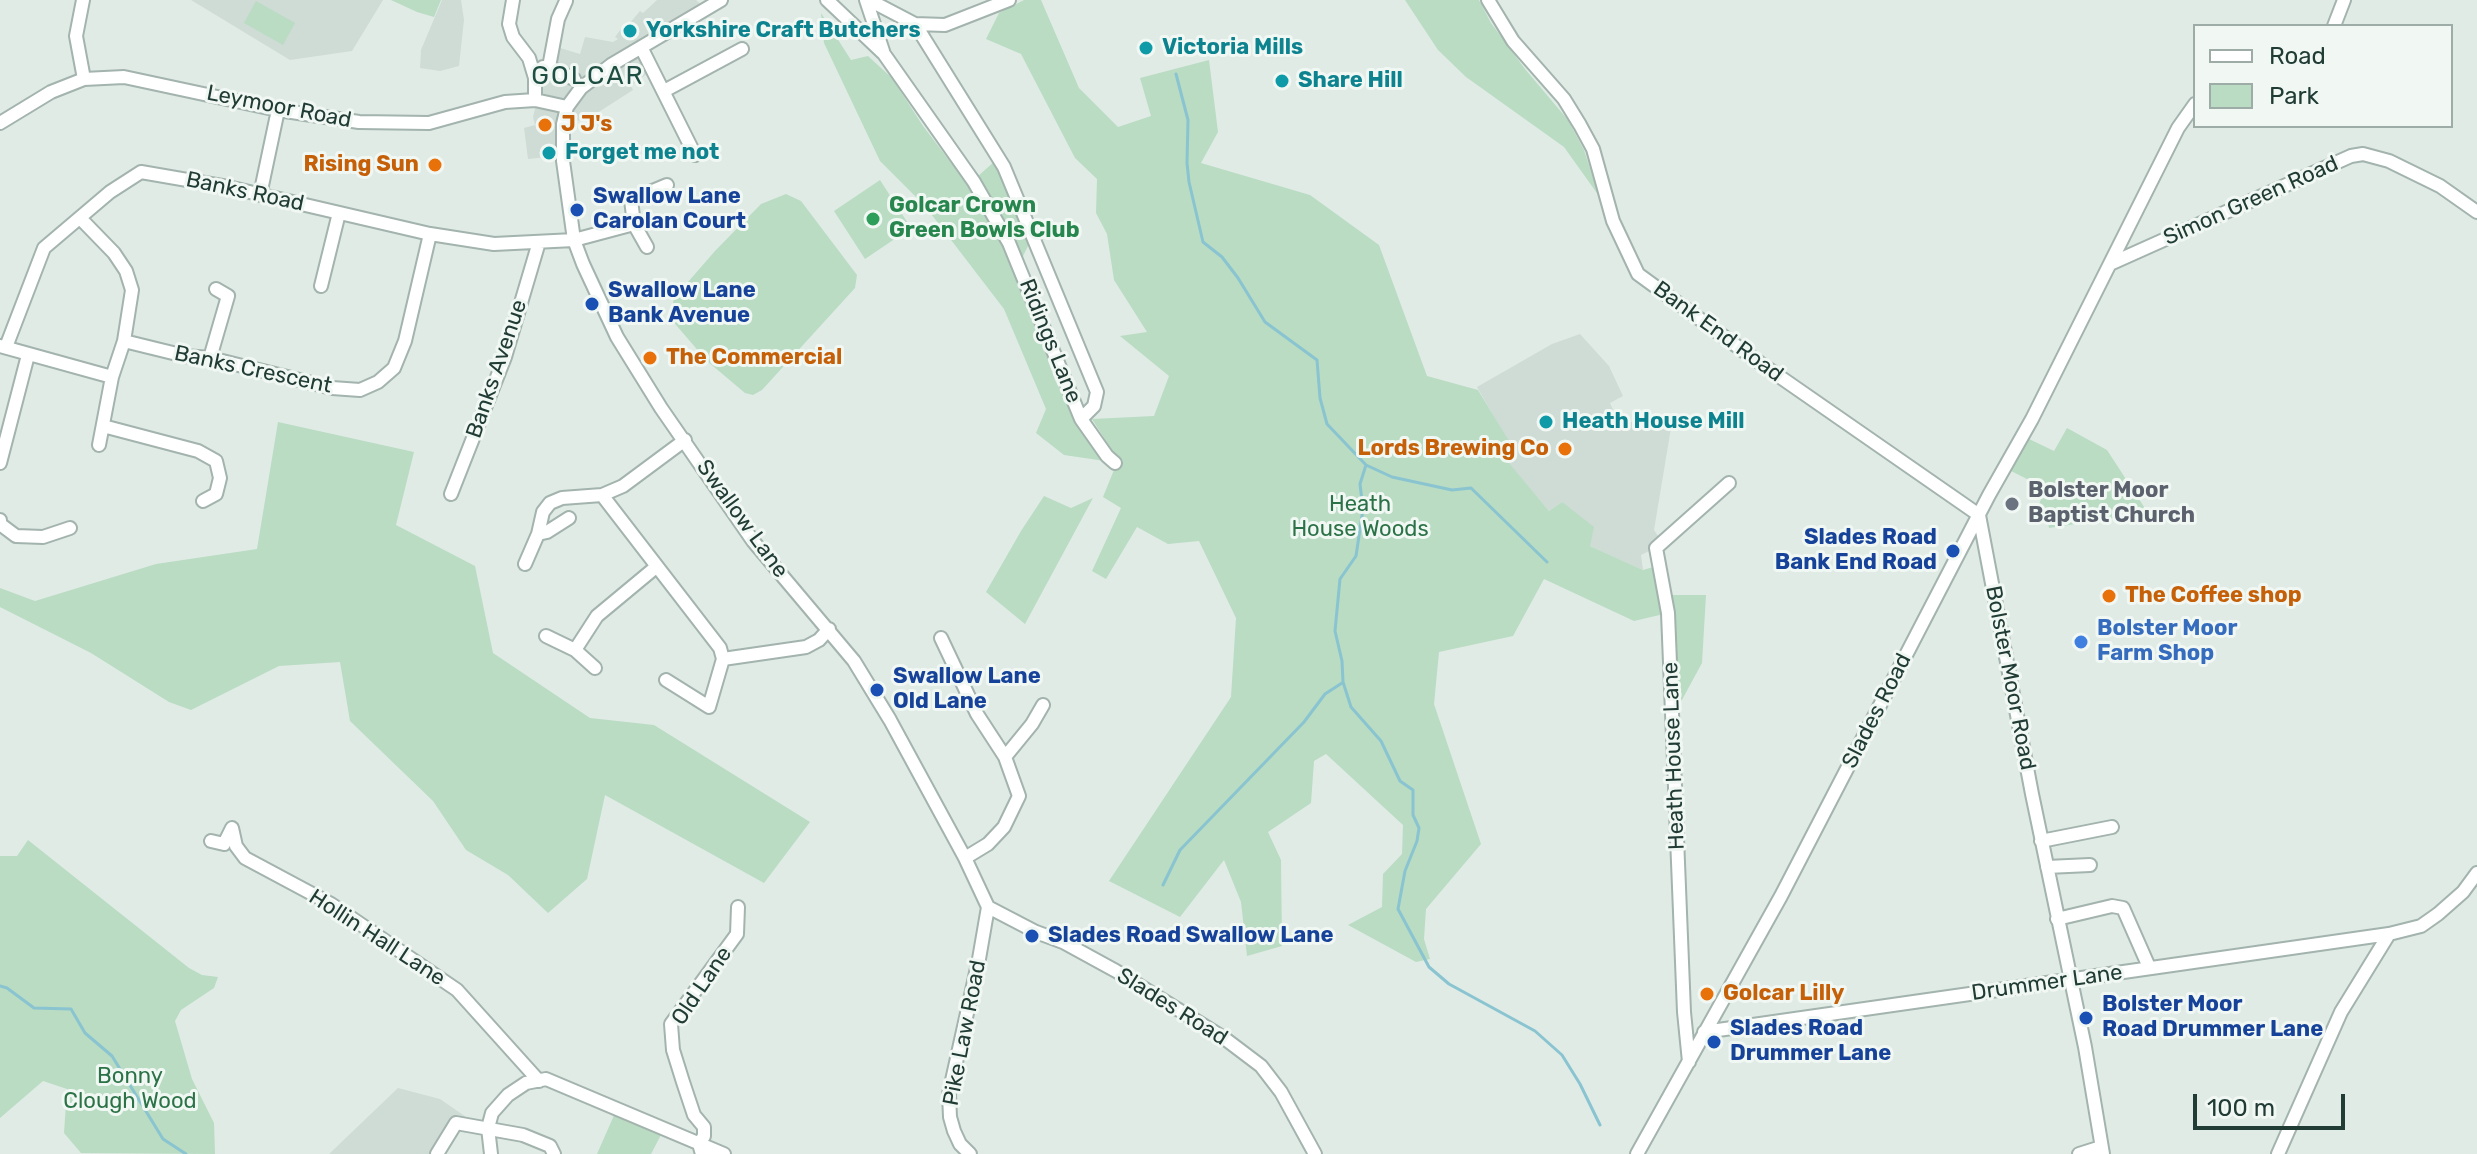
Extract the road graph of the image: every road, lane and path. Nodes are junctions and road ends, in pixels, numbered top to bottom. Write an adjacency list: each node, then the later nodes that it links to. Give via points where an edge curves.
1 (83, 0): 18 (street, via 76,36)
2 (513, 0): 16 (street, via 509,24)
3 (720, 0): 13 (street)
4 (827, 0): 15 (street)
5 (868, 0): 11 (street); 15 (street)
6 (1009, 0): 10 (street)
7 (1488, 0): 55 (street, Bank End Road, via 1513,41 1580,125 1593,149 1613,221 1638,274)
8 (2344, 0): 12 (street)
9 (566, 1): 17 (street)
10 (989, 4): 11 (street, via 945,25)
11 (915, 24): 45 (street, via 1004,167 1097,392 1094,406)
12 (2335, 24)
13 (641, 47): 20 (street); 22 (street, via 581,88)
14 (742, 49): 20 (street)
15 (884, 54): 45 (street, Ridings Lane, via 974,182 1009,243)
16 (532, 66): 17 (street); 21 (street)
17 (549, 67): 19 (street)
18 (84, 79): 24 (street, Leymoor Road, via 124,77); 25 (street, Leymoor Road)
19 (574, 79)
20 (664, 91): 26 (street)
21 (535, 100): 22 (street, Leymoor Road); 24 (street, Leymoor Road, via 505,102 429,123 359,122)
22 (567, 107): 34 (street, Swallow Lane, via 563,161)
23 (2193, 107): 37 (street, Slades Road)
24 (278, 110): 28 (street)
25 (0, 123)
26 (695, 155)
27 (667, 185): 32 (street, via 631,200)
28 (260, 195): 30 (street, Banks Road); 31 (street, Banks Road, via 141,172)
29 (2477, 212): 37 (street, Simon Green Road, via 2440,186 2363,154)
30 (339, 213): 33 (street, Banks Road); 38 (street)
31 (80, 218): 40 (street, Banks Road, via 44,248); 41 (street, via 126,271 132,290)
32 (634, 224): 34 (street, Banks Road); 36 (street)
33 (430, 234): 35 (street, Banks Road, via 494,244); 43 (street, Banks Crescent, via 405,341 394,368 378,382 360,390 332,388)
34 (574, 240): 35 (street, Banks Road); 47 (street, Swallow Lane, via 617,337)
35 (539, 242): 52 (street, Banks Avenue, via 505,357)
36 (647, 247)
37 (2110, 264): 55 (street, Slades Road)
38 (321, 286)
39 (227, 293): 43 (street)
40 (3, 346): 42 (street)
41 (122, 346): 43 (street, Banks Crescent); 44 (street)
42 (28, 355): 44 (street); 49 (street)
43 (210, 358)
44 (112, 377): 46 (street)
45 (1081, 419): 50 (street, Ridings Lane)
46 (103, 426): 48 (street); 54 (street, via 198,451 216,461 216,494)
47 (685, 440): 53 (street, via 623,486); 62 (street, Swallow Lane, via 753,541)
48 (99, 445)
49 (0, 463)
50 (1115, 463)
51 (1729, 483): 85 (street, Heath House Lane, via 1656,548 1668,613)
52 (451, 494)
53 (602, 495): 59 (street, via 550,503); 61 (street)
54 (203, 501)
55 (1979, 515): 73 (street, Bolster Moor Road); 84 (street, Slades Road, via 1781,896)
56 (569, 518): 59 (street)
57 (0, 520): 58 (street, via 16,536 43,537)
58 (70, 528)
59 (538, 534): 60 (street)
60 (525, 564)
61 (656, 567): 65 (street, via 597,616); 66 (street, via 720,648)
62 (829, 629): 66 (street, via 806,647); 74 (street, Swallow Lane, via 890,720)
63 (546, 636): 65 (street)
64 (941, 638): 70 (street, via 977,714)
65 (575, 650): 67 (street)
66 (723, 659): 68 (street, via 709,707)
67 (595, 668)
68 (666, 680)
69 (1043, 705): 70 (street)
70 (1005, 757): 74 (street, via 1019,796 1004,827)
71 (2112, 827): 73 (street)
72 (211, 841): 86 (street, Hollin Hall Lane, via 224,844 232,828 245,858 331,904 457,990)
73 (2041, 841): 76 (street, Bolster Moor Road)
74 (965, 858): 79 (street, Swallow Lane)
75 (2090, 865): 76 (street)
76 (2047, 867): 80 (street, Bolster Moor Road)
77 (2477, 873): 81 (street, Drummer Lane, via 2463,892 2421,926)
78 (738, 907): 88 (street, Old Lane, via 737,934 671,1024 683,1082 704,1127)
79 (988, 907): 94 (street, Pike Law Road, via 949,1094 954,1131); 95 (street, Slades Road, via 1116,971 1224,1038 1261,1066)
80 (2057, 919): 82 (street, via 2123,908); 83 (street, Bolster Moor Road)
81 (2389, 934): 82 (street, Drummer Lane); 98 (street, via 2341,1012)
82 (2149, 967): 83 (street, Drummer Lane)
83 (2071, 979): 84 (street, Drummer Lane); 89 (street, Bolster Moor Road)
84 (1704, 1032): 85 (street, Slades Road)
85 (1689, 1062): 96 (street, Slades Road)
86 (539, 1081): 87 (street, via 508,1095 492,1113); 88 (street, via 546,1079)
87 (488, 1128): 90 (street, via 456,1123); 91 (street); 92 (street, via 523,1135 550,1146)
88 (700, 1149): 93 (street)
89 (2102, 1150): 97 (street, Bolster Moor Road)
90 (437, 1154)
91 (491, 1154)
92 (554, 1154)
93 (724, 1154)
94 (970, 1154)
95 (1315, 1154)
96 (1637, 1154)
97 (2079, 1154)
98 (2278, 1154)

